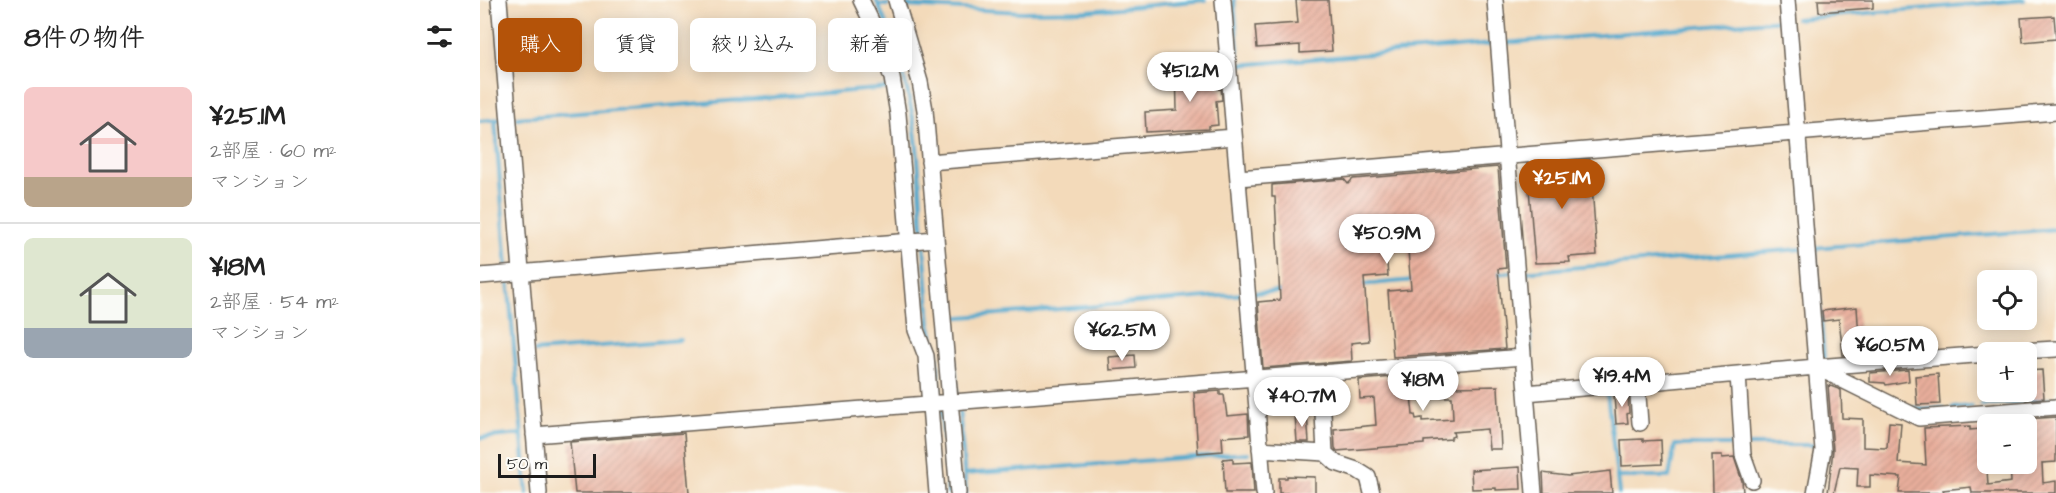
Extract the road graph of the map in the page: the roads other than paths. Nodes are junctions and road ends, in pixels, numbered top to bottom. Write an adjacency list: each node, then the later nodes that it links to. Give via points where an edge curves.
1 (500, 0): 15 (street)
2 (861, 0): 14 (street, via 892,78)
3 (896, 0): 11 (street, via 920,82)
4 (1223, 0): 9 (street)
5 (1495, 0): 10 (street)
6 (1786, 0): 8 (street)
7 (2056, 112): 8 (street)
8 (1797, 133): 10 (street); 21 (street)
9 (1234, 137): 11 (street); 12 (street)
10 (1508, 156): 12 (street); 20 (street)
11 (929, 162): 13 (street)
12 (1238, 178): 24 (street)
13 (933, 239): 14 (street); 27 (street)
14 (911, 241): 15 (street); 27 (street, via 916,330)
15 (521, 273): 16 (street); 30 (street)
16 (480, 276)
17 (2056, 349): 18 (street)
18 (2037, 350)
19 (1977, 355): 21 (street)
20 (1523, 357): 22 (street); 26 (street)
21 (1816, 367): 23 (street); 28 (street, via 1919,417); 40 (street, via 1823,450)
22 (1321, 373): 24 (street); 32 (street)
23 (1738, 374): 25 (street); 33 (street, via 1743,455)
24 (1255, 378): 27 (street); 31 (street)
25 (1637, 383): 26 (street); 29 (street)
26 (1526, 393): 39 (street)
27 (940, 403): 30 (street); 35 (street); 36 (street)
28 (2056, 407)
29 (1640, 423)
30 (534, 435): 34 (street)
31 (1260, 449): 32 (street); 37 (street)
32 (1325, 453): 38 (street, via 1336,463 1368,477)
33 (1752, 480)
34 (539, 493)
35 (937, 493)
36 (958, 493)
37 (1264, 493)
38 (1372, 493)
39 (1534, 493)
40 (1815, 493)

